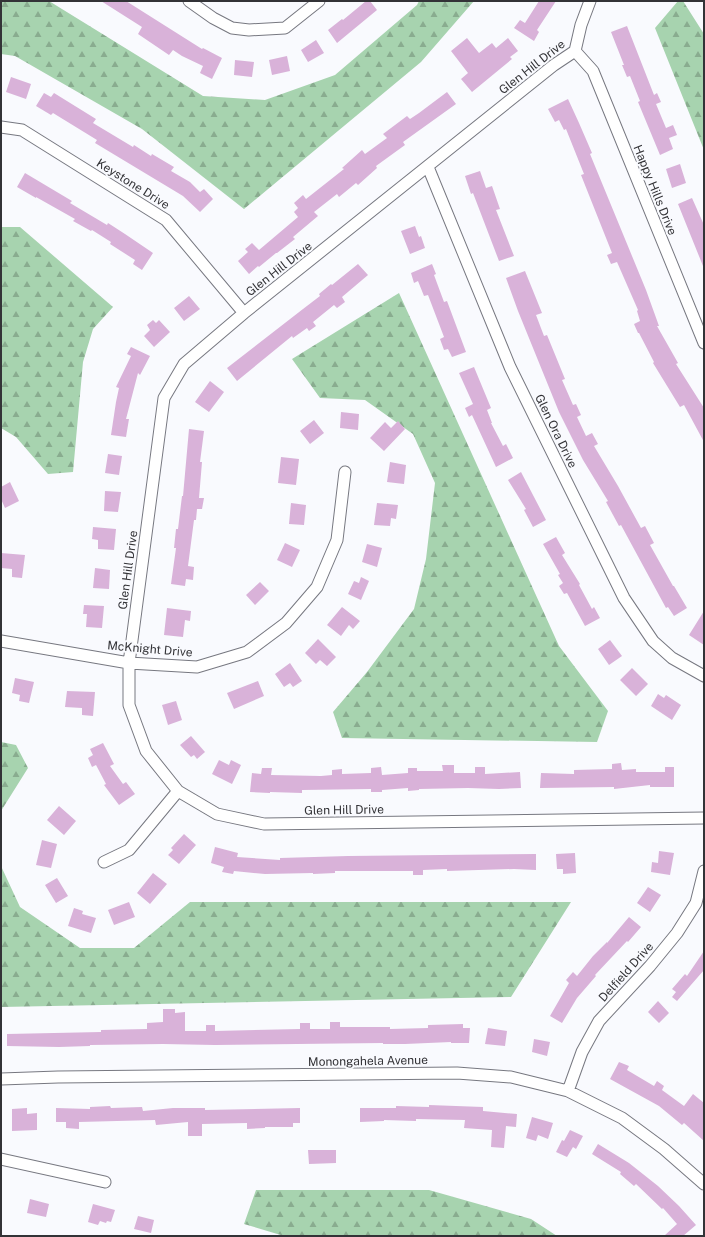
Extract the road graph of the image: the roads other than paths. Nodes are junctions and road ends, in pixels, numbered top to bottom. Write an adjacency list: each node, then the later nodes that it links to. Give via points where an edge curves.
1 (189, 1): 2 (street, via 232,28 249,30 285,28)
2 (319, 1)
3 (590, 1): 4 (street, Glen Hill Drive)
4 (575, 51): 6 (street, Glen Hill Drive); 8 (street, Happy Hills Drive, via 593,71)
5 (1, 127): 7 (street, Keystone Drive, via 22,130 166,220)
6 (428, 167): 7 (street, Glen Hill Drive); 12 (street, Glen Ora Drive, via 510,367 624,598 653,641 672,658)
7 (244, 313): 11 (street, Glen Hill Drive, via 184,364 164,398)
8 (704, 343)
9 (345, 472): 11 (street, McKnight Drive, via 337,540 317,587 286,623 247,652 197,667)
10 (1, 640): 11 (street, McKnight Drive)
11 (129, 663): 13 (street, Glen Hill Drive, via 129,705 146,751)
12 (704, 676)
13 (178, 791): 14 (street, Glen Hill Drive, via 217,814 264,824); 15 (street, via 129,850)
14 (704, 818)
15 (104, 862)
16 (704, 871): 18 (street, Delfield Drive, via 696,903 672,939 599,1021 582,1052)
17 (1, 1079): 18 (street, Monongahela Avenue, via 457,1073 511,1077)
18 (568, 1091): 21 (street, Monongahela Avenue, via 622,1118 664,1149)
19 (1, 1159): 20 (street)
20 (105, 1182)
21 (704, 1184)

